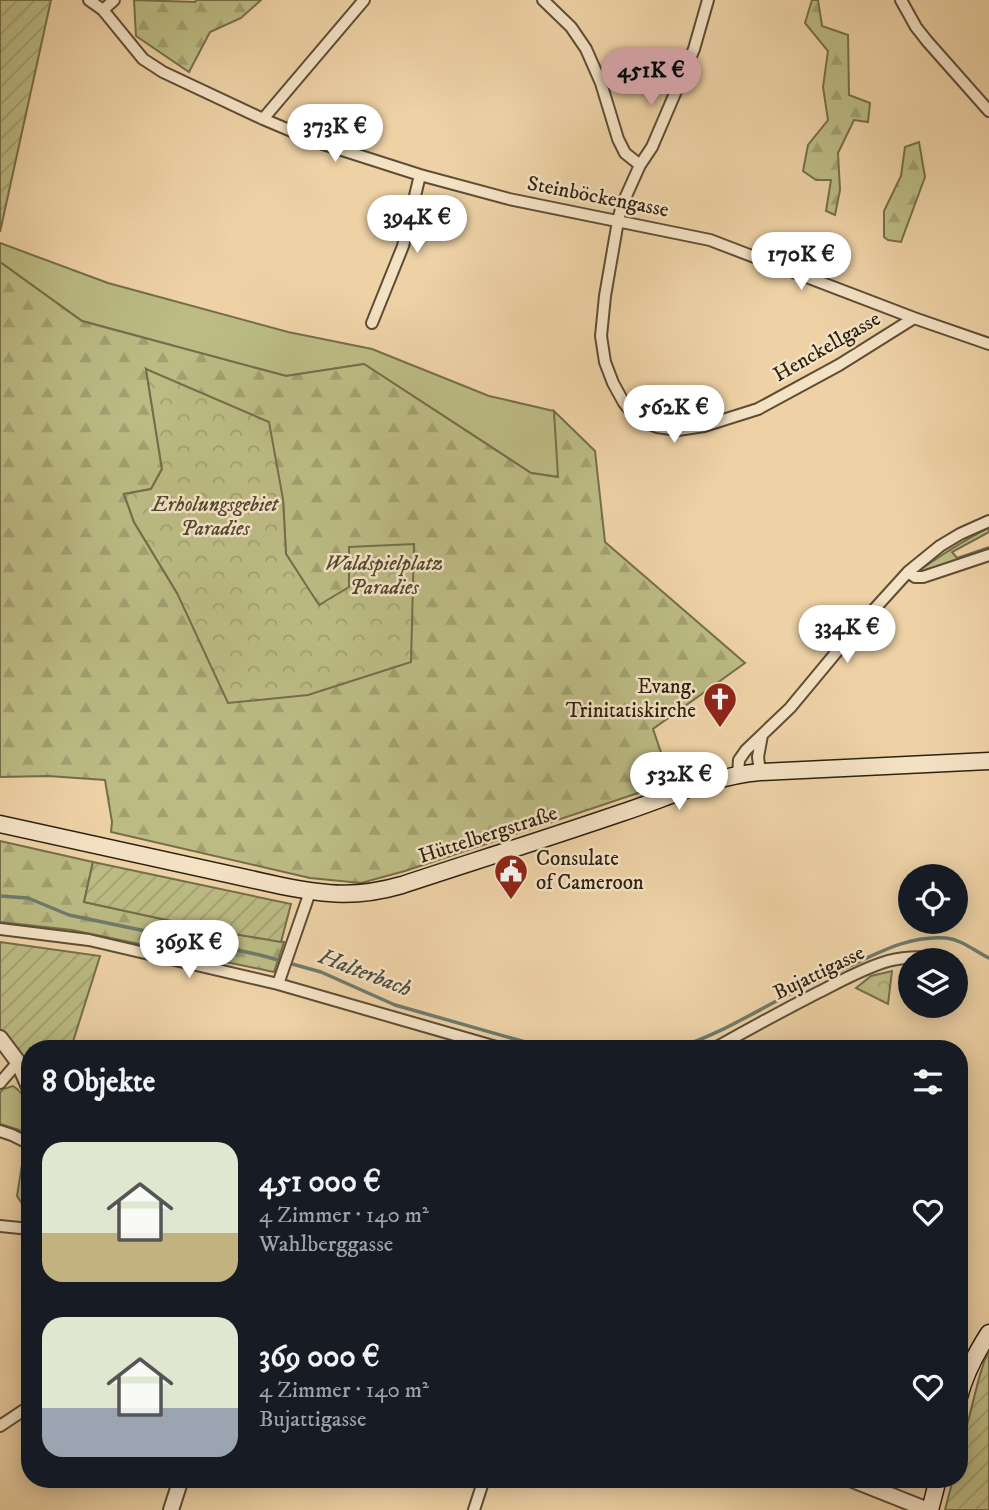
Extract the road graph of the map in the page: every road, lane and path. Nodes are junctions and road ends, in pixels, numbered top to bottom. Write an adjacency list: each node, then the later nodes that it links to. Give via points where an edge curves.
1 (89, 0): 7 (street, Steinböckengasse)
2 (114, 0): 7 (street)
3 (364, 0): 9 (street)
4 (543, 0): 10 (street, via 586,49 618,139 625,153)
5 (708, 0): 10 (street, Henckellgasse, via 694,49)
6 (901, 0): 8 (street, via 926,41)
7 (103, 10): 9 (street, Steinböckengasse, via 143,58 163,72)
8 (989, 111)
9 (264, 119): 11 (street, Steinböckengasse, via 320,143)
10 (640, 165): 12 (street, Henckellgasse)
11 (420, 175): 12 (street, Steinböckengasse); 14 (street, via 403,246)
12 (618, 220): 13 (street, Steinböckengasse, via 710,240); 13 (street, Henckellgasse, via 601,336 605,362 624,403 636,418 657,427 704,426 758,409)
13 (914, 318): 15 (street, Steinböckengasse)
14 (372, 323)
15 (989, 344)
16 (989, 520): 18 (street, via 940,546)
17 (989, 555): 18 (street, via 923,577)
18 (908, 572): 19 (street)
19 (762, 735): 21 (street); 22 (street, via 741,755)
20 (989, 761): 21 (main road, Hüttelbergstraße)
21 (760, 772): 22 (main road, Hüttelbergstraße)
22 (738, 775): 24 (main road, Hüttelbergstraße, via 402,885 350,895)
23 (0, 824): 24 (main road, Hüttelbergstraße)
24 (310, 892): 27 (street)
25 (0, 929): 27 (street, via 89,940)
26 (898, 959): 30 (street, Bujattigasse, via 854,975)
27 (278, 984): 29 (street)
28 (0, 1038): 31 (street)
29 (471, 1040)
30 (729, 1040)
31 (18, 1062): 32 (street); 33 (street)
32 (21, 1069)
33 (0, 1083)
34 (0, 1131): 35 (street)
35 (21, 1140)
36 (989, 1333): 37 (main road)
37 (968, 1371)
38 (21, 1412): 39 (street)
39 (0, 1426)
40 (178, 1488): 44 (street)
41 (481, 1488): 45 (street)
42 (873, 1488): 46 (street)
43 (935, 1488): 46 (main road)
44 (172, 1510)
45 (474, 1510)
46 (929, 1510)

